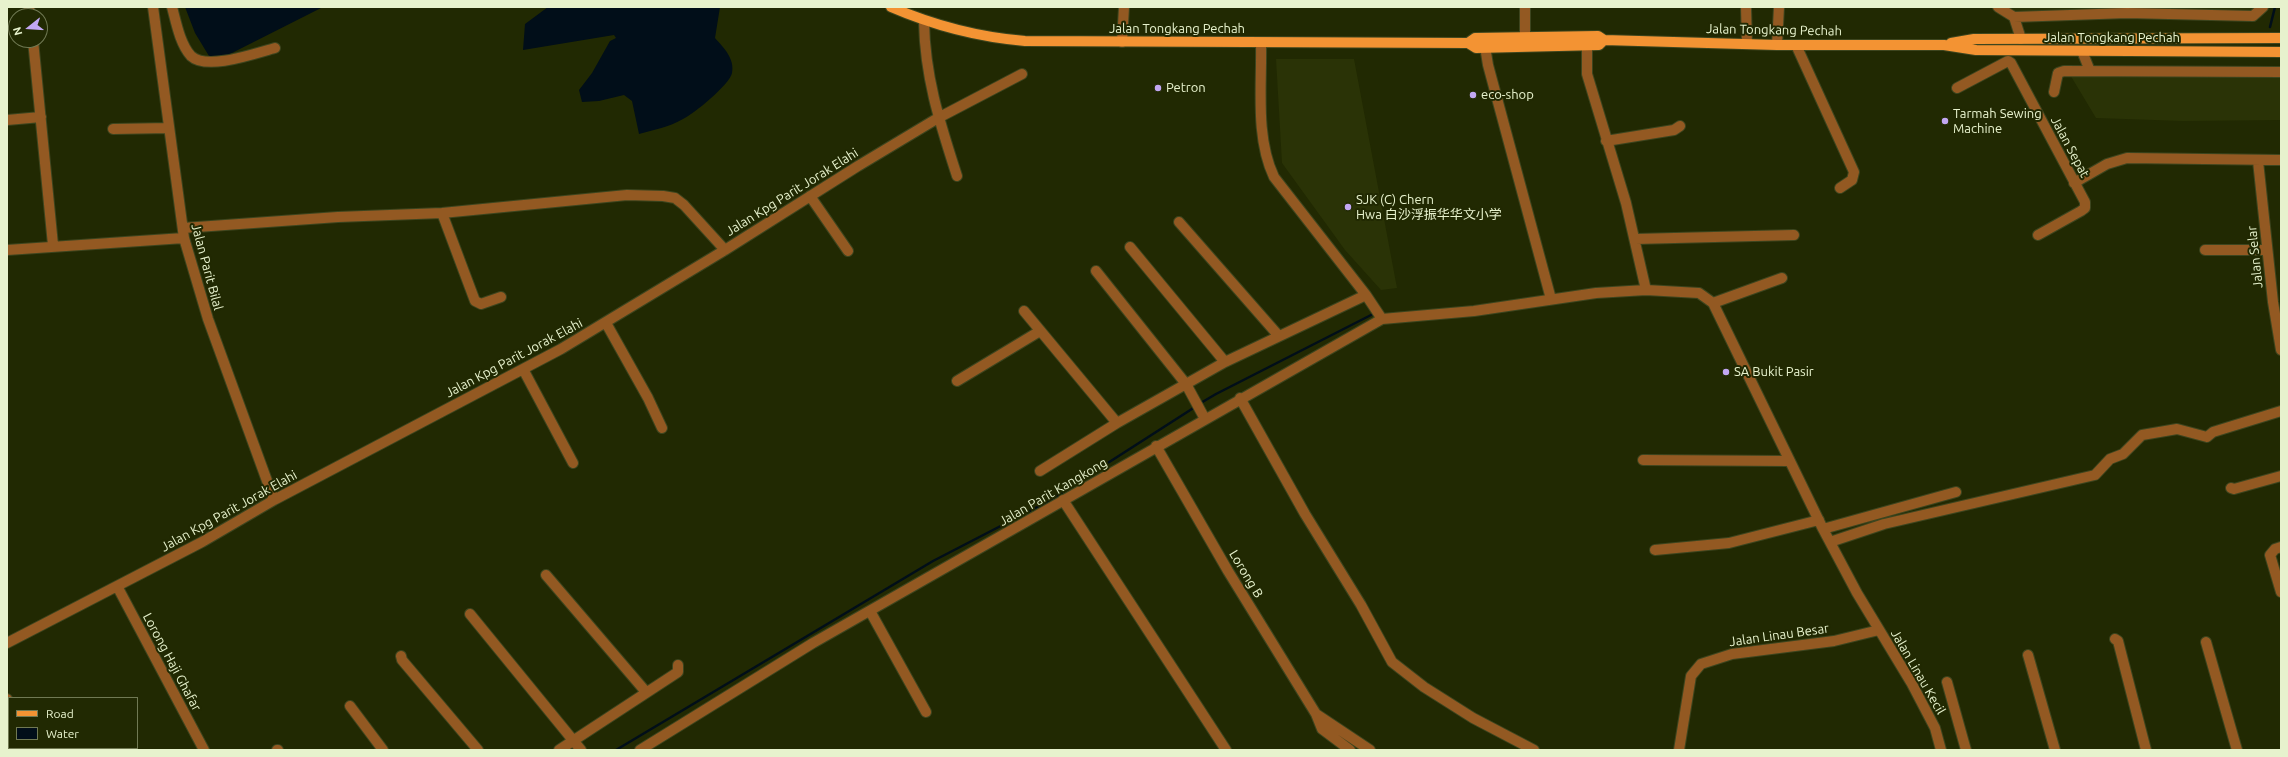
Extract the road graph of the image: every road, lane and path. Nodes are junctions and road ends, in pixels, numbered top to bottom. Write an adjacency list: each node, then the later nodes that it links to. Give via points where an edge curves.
1 (152, 7): 40 (street, Jalan Parit Bilal)
2 (172, 7): 26 (street, via 180,34 191,55 200,62 216,62)
3 (891, 7): 11 (main road, Jalan Tongkang Pechah)
4 (1124, 7): 18 (street)
5 (1525, 7): 13 (street)
6 (1746, 7): 21 (street)
7 (1779, 7): 22 (street)
8 (1998, 7): 10 (street)
9 (2263, 7): 10 (street, via 2253,16 2127,13)
10 (2014, 17): 16 (street)
11 (924, 22): 18 (main road, Jalan Tongkang Pechah, via 984,37 1008,40); 37 (street, via 925,53)
12 (2281, 32): 14 (main road)
13 (1525, 37): 17 (main road, Jalan Tongkang Pechah); 20 (main road, Jalan Tongkang Pechah)
14 (2269, 38): 15 (main road, Jalan Tongkang Pechah); 16 (main road, Jalan Tongkang Pechah)
15 (2281, 38)
16 (2021, 39): 24 (main road, Jalan Tongkang Pechah, via 1974,39)
17 (1587, 41): 20 (main road, Jalan Tongkang Pechah); 21 (main road, Jalan Tongkang Pechah, via 1599,45 1604,40); 42 (street, via 1587,74)
18 (1122, 42): 19 (main road, Jalan Tongkang Pechah)
19 (1261, 43): 20 (main road, Jalan Tongkang Pechah, via 1468,43 1475,38); 65 (street, via 1262,133 1268,164 1274,177)
20 (1484, 43): 67 (street)
21 (1747, 43): 22 (main road, Jalan Tongkang Pechah)
22 (1777, 45): 23 (main road, Jalan Tongkang Pechah)
23 (1796, 45): 24 (main road, Jalan Tongkang Pechah); 47 (street, via 1854,172 1852,180)
24 (1944, 45): 27 (main road, Jalan Tongkang Pechah, via 1976,50)
25 (34, 48): 36 (street)
26 (275, 48)
27 (2015, 50): 28 (main road, Jalan Tongkang Pechah); 30 (street)
28 (2082, 51): 29 (main road, Jalan Tongkang Pechah); 31 (street)
29 (2281, 52)
30 (2008, 61): 34 (street); 46 (street, Jalan Sepat)
31 (2090, 71): 32 (street); 35 (street, via 2059,72)
32 (2281, 72)
33 (1022, 74): 37 (street, Jalan Kpg Parit Jorak Elahi)
34 (1957, 88)
35 (2054, 92)
36 (41, 117): 38 (street); 55 (street)
37 (938, 118): 45 (street); 48 (street, Jalan Kpg Parit Jorak Elahi)
38 (7, 120)
39 (1680, 126): 42 (street, via 1674,130)
40 (169, 128): 41 (street); 51 (street, Jalan Parit Bilal)
41 (112, 130)
42 (1606, 142): 54 (street)
43 (2281, 160): 44 (street)
44 (2258, 161): 46 (street, via 2127,158 2107,164); 60 (street, Jalan Selar)
45 (957, 176)
46 (2074, 183): 53 (street, Jalan Sepat, via 2085,202 2085,208)
47 (1840, 188)
48 (810, 196): 58 (street, Jalan Kpg Parit Jorak Elahi); 61 (street)
49 (442, 213): 51 (street, via 338,217); 58 (street, via 627,195 663,196 675,198 684,205); 66 (street, via 475,301 481,304)
50 (1179, 222): 73 (street)
51 (183, 233): 55 (street); 92 (street, Jalan Parit Bilal, via 208,319)
52 (1794, 234): 54 (street)
53 (2038, 235)
54 (1635, 240): 64 (street)
55 (53, 245): 57 (street)
56 (1130, 247): 75 (street)
57 (7, 250)
58 (725, 250): 71 (street, Jalan Kpg Parit Jorak Elahi)
59 (2205, 250): 60 (street)
60 (2268, 250): 74 (street, Jalan Selar)
61 (848, 251)
62 (1096, 271): 78 (street)
63 (1782, 278): 68 (street)
64 (1646, 290): 67 (street, via 1596,292); 68 (street, via 1699,293)
65 (1366, 295): 70 (street); 73 (street)
66 (501, 297)
67 (1551, 299): 70 (street, via 1474,311)
68 (1713, 304): 86 (street, Jalan Linau Kecil)
69 (1024, 311): 72 (street)
70 (1382, 319): 79 (street, Jalan Parit Kangkong)
71 (609, 327): 76 (street, Jalan Kpg Parit Jorak Elahi); 83 (street)
72 (1040, 331): 77 (street); 82 (street)
73 (1278, 336): 75 (street)
74 (2281, 350)
75 (1225, 362): 78 (street)
76 (525, 374): 87 (street); 92 (street, Jalan Kpg Parit Jorak Elahi)
77 (957, 381)
78 (1186, 384): 81 (street); 82 (street)
79 (1240, 398): 81 (street, Jalan Parit Kangkong); 124 (street, via 1392,662 1424,687 1473,718)
80 (2281, 411): 95 (street, via 2213,432 2209,437 2177,429 2142,435 2123,454 2110,459 2095,475 1884,524)
81 (1203, 415): 84 (street, Jalan Parit Kangkong)
82 (1117, 423): 88 (street)
83 (662, 428)
84 (1156, 446): 93 (street, Jalan Parit Kangkong); 115 (street, Lorong B, via 1316,714)
85 (1643, 460): 86 (street)
86 (1788, 461): 94 (street, Jalan Linau Kecil)
87 (573, 463)
88 (1040, 471)
89 (2281, 476): 90 (street)
90 (2230, 488)
91 (1956, 492): 94 (street)
92 (274, 500): 99 (street, Jalan Kpg Parit Jorak Elahi)
93 (1063, 500): 101 (street, Jalan Parit Kangkong); 122 (street)
94 (1821, 525): 95 (street, Jalan Linau Kecil); 97 (street, via 1729,543)
95 (1830, 542): 103 (street, Jalan Linau Kecil)
96 (2281, 548): 100 (street, via 2275,549 2270,555)
97 (1656, 550)
98 (546, 575): 111 (street)
99 (120, 591): 106 (street, Jalan Kpg Parit Jorak Elahi); 116 (street, Lorong Haji Ghafar)
100 (2281, 592)
101 (870, 611): 113 (street); 121 (street, Jalan Parit Kangkong, via 738,688)
102 (470, 614): 114 (street)
103 (1879, 630): 125 (street, Jalan Linau Besar, via 1834,641 1732,654 1701,664 1691,676); 126 (street, Jalan Linau Kecil, via 1935,728)
104 (2115, 639): 129 (street, via 2118,642)
105 (2206, 642): 130 (street)
106 (7, 643)
107 (2028, 655): 128 (street)
108 (401, 656): 118 (street)
109 (678, 665): 111 (street, via 678,672)
110 (1947, 682): 127 (street)
111 (646, 692): 114 (street)
112 (350, 706): 117 (street)
113 (926, 712)
114 (573, 740): 119 (street); 120 (street)
115 (1349, 745): 123 (street)
116 (204, 750)
117 (383, 750)
118 (478, 750)
119 (559, 750)
120 (581, 750)
121 (640, 750)
122 (1226, 750)
123 (1370, 750)
124 (1534, 750)
125 (1679, 750)
126 (1941, 750)
127 (1966, 750)
128 (2054, 750)
129 (2146, 750)
130 (2237, 750)

